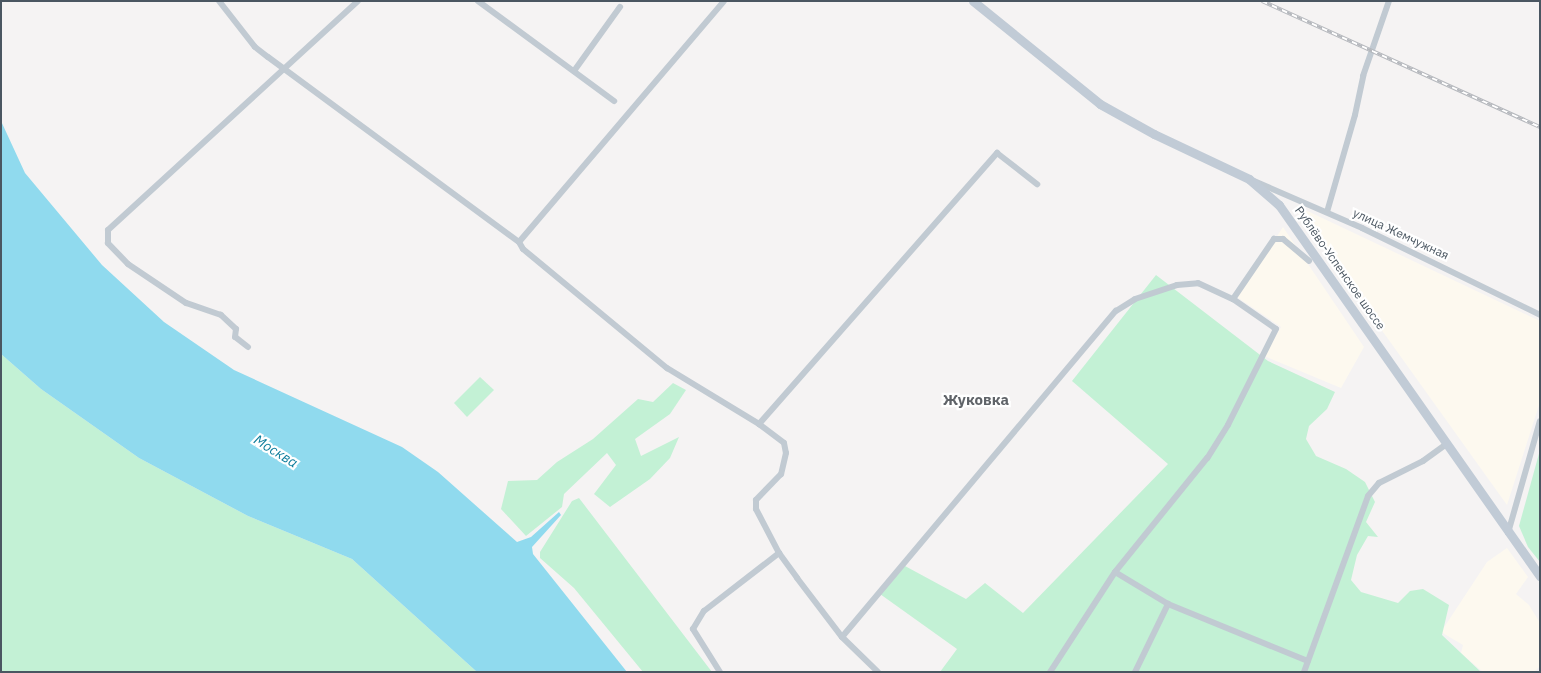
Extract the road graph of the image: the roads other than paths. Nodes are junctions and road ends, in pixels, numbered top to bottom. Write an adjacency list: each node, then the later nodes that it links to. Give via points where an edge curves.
1 (219, 1): 8 (street, via 256,47)
2 (358, 1): 8 (street)
3 (478, 1): 9 (street)
4 (724, 1): 14 (street)
5 (973, 1): 11 (main road, Рублёво-Успенское шоссе, via 1100,104 1154,134)
6 (1389, 1): 13 (street, via 1363,76)
7 (620, 7): 9 (street)
8 (284, 69): 14 (street); 18 (street, via 108,230 108,243 128,264 186,303 221,315 236,329 235,337)
9 (574, 71): 10 (street)
10 (614, 101)
11 (1249, 179): 13 (street, улица Жемчужная); 15 (main road, Рублёво-Успенское шоссе, via 1280,204)
12 (1037, 184): 20 (street, via 997,153)
13 (1327, 212): 17 (street, улица Жемчужная)
14 (519, 242): 20 (street, via 522,249 667,368)
15 (1311, 245): 16 (street, via 1309,261 1283,239 1274,240); 21 (main road, Рублёво-Успенское шоссе)
16 (1233, 299): 24 (street, via 1276,329 1228,425 1206,458); 27 (street, via 1198,283 1176,285 1135,299 1116,311)
17 (1540, 315)
18 (248, 347)
19 (1540, 421): 22 (street)
20 (759, 424): 23 (street, via 784,443 786,453 781,474 756,500 756,509)
21 (1446, 444): 22 (main road, Рублёво-Успенское шоссе); 28 (street, via 1423,461 1379,483 1368,496)
22 (1508, 533): 25 (main road, Рублёво-Успенское шоссе)
23 (779, 553): 27 (street); 29 (street, via 704,611 693,629)
24 (1115, 572): 26 (street); 31 (street)
25 (1540, 577)
26 (1168, 604): 28 (street); 32 (street)
27 (842, 637): 30 (street)
28 (1308, 662): 33 (street)
29 (720, 672)
30 (878, 672)
31 (1050, 672)
32 (1136, 672)
33 (1304, 672)

